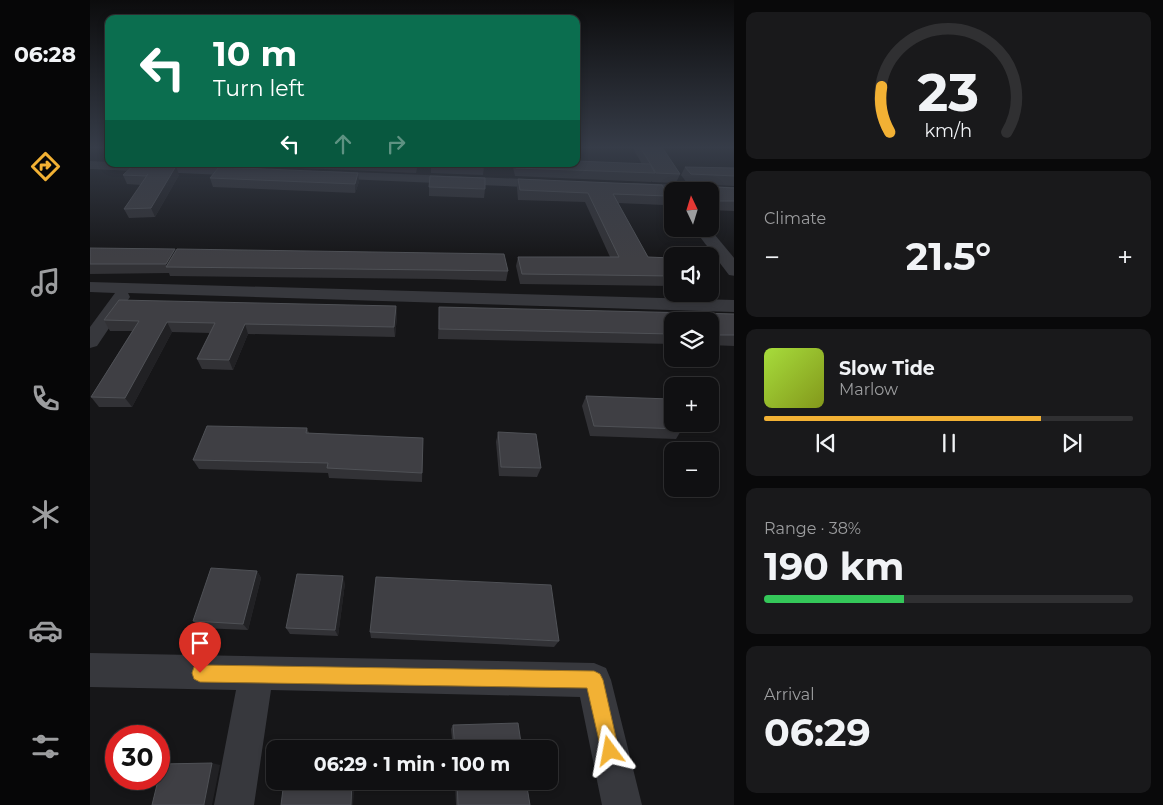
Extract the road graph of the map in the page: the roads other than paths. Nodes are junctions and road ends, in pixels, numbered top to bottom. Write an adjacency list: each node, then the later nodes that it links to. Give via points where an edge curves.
1 (620, 187): 2 (street)
2 (664, 190)
3 (719, 191): 4 (street)
4 (734, 191)
5 (709, 238): 6 (street)
6 (734, 271)
7 (90, 287): 8 (street)
8 (128, 288): 9 (street); 10 (street)
9 (734, 306)
10 (90, 341)
11 (90, 670): 12 (street)
12 (256, 675): 13 (street); 14 (street, via 594,680)
13 (234, 805)
14 (622, 805)

